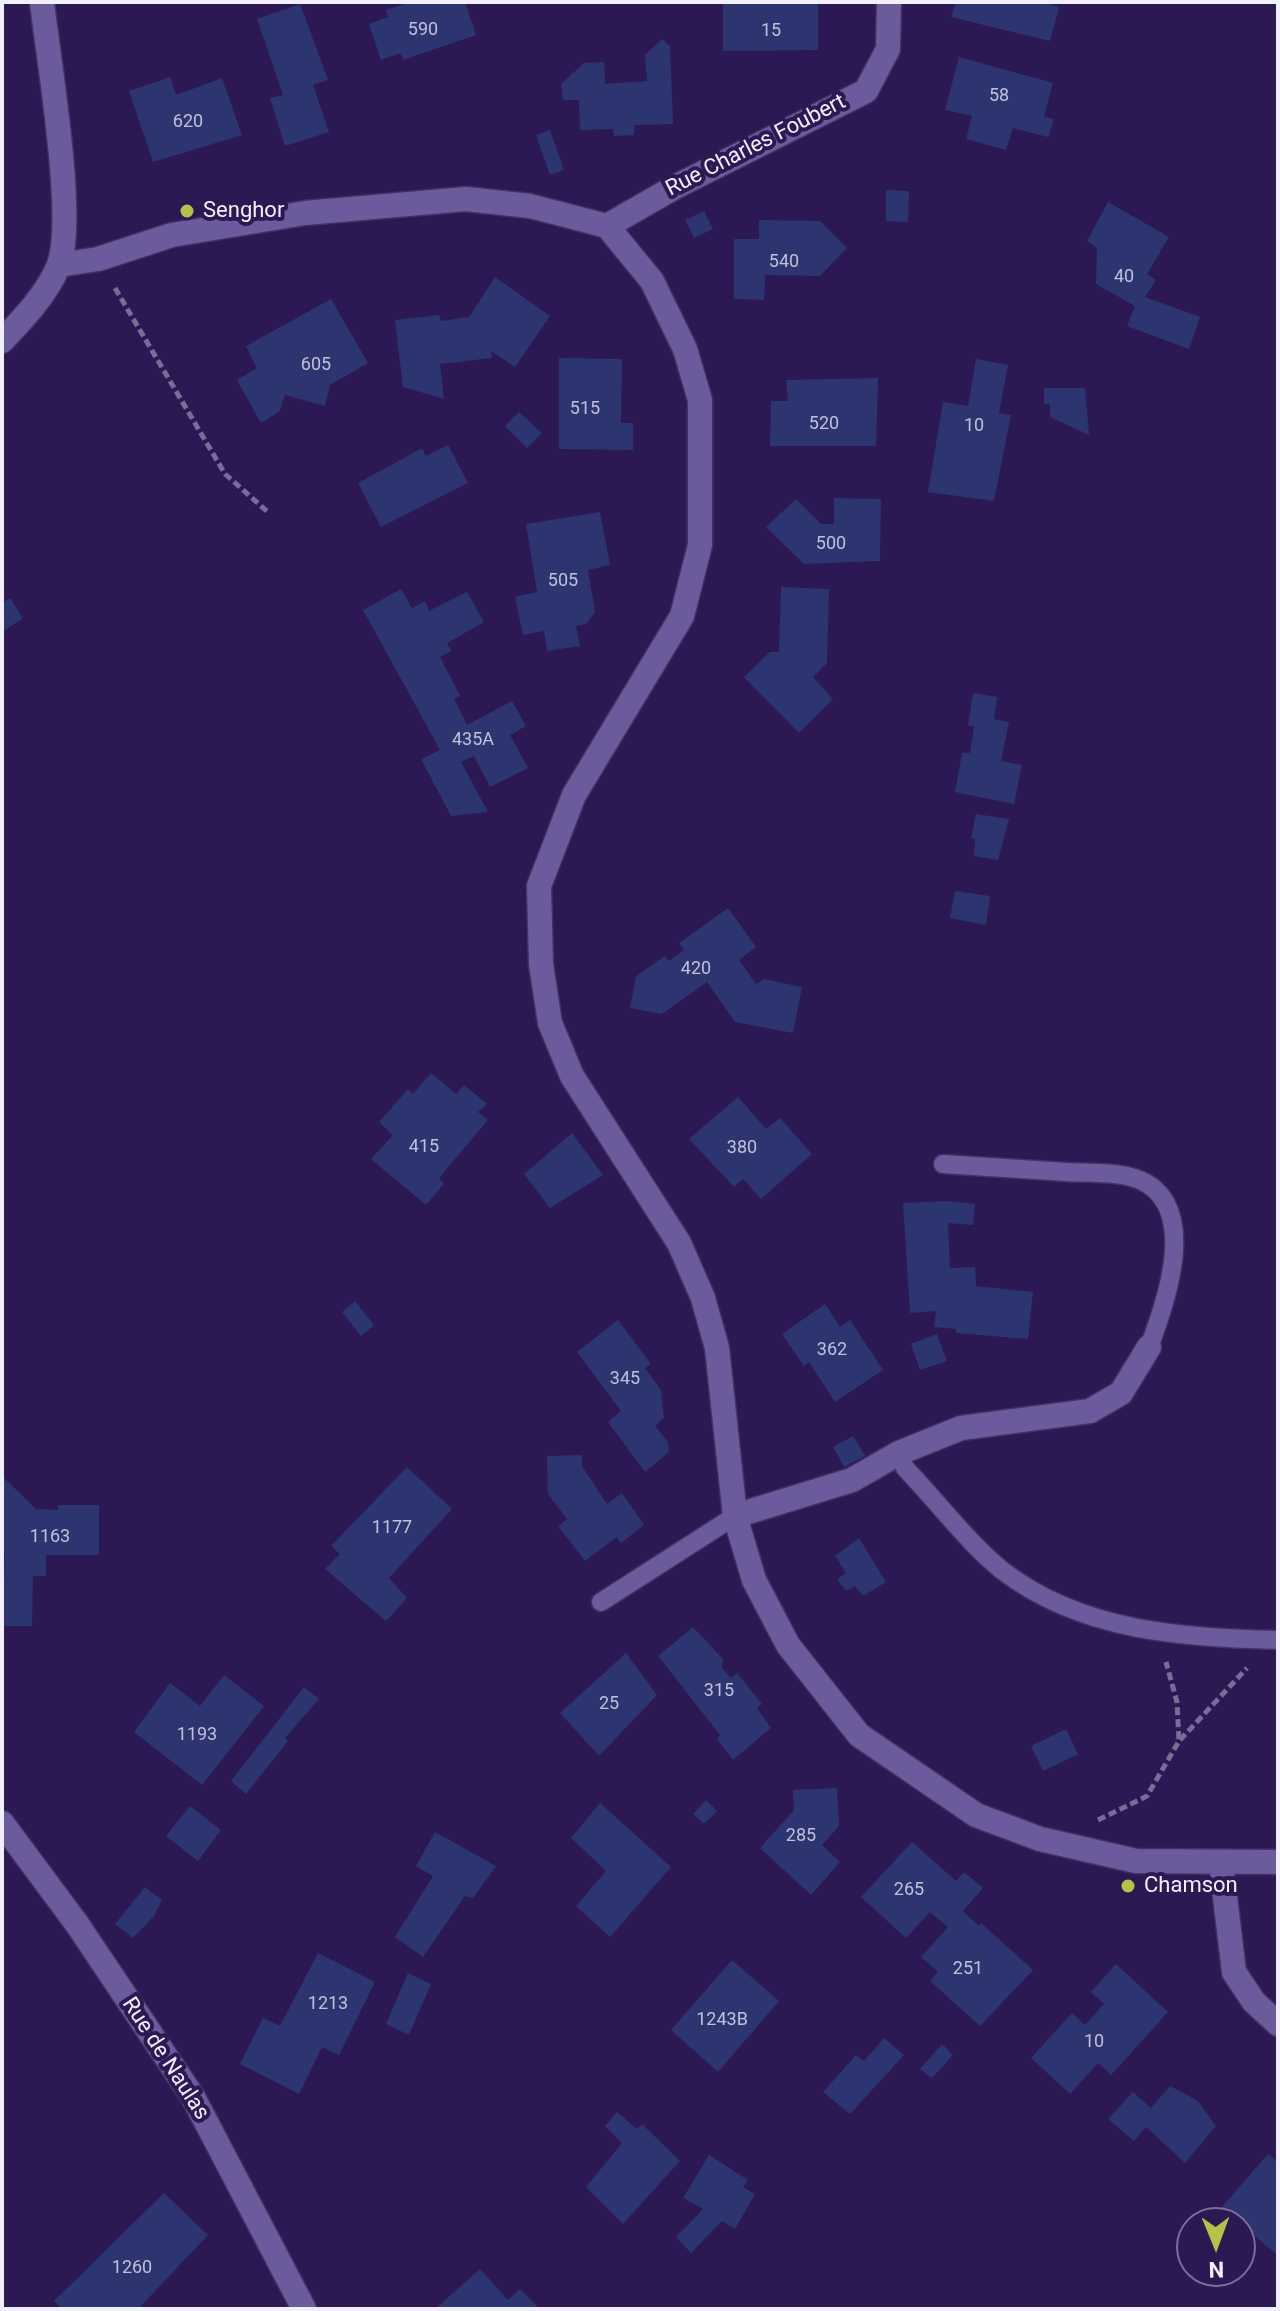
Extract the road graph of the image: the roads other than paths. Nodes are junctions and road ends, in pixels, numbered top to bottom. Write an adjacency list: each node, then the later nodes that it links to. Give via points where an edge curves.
1 (42, 2): 4 (street, via 65,216)
2 (889, 2): 3 (street, Rue Charles Foubert, via 888,49 866,91)
3 (607, 226): 4 (street, via 530,206 466,199 305,213 172,235 98,259); 9 (street, via 652,281 685,349 700,400 700,545 682,616 574,795 539,886 541,964 550,1023 572,1076 679,1243 703,1298 717,1348)
4 (59, 265): 5 (street, via 36,303)
5 (2, 341)
6 (943, 1164): 7 (lane, via 1129,1176 1158,1193 1170,1215 1176,1252 1166,1303)
7 (1149, 1347): 8 (street, via 1121,1393 1090,1411 961,1428)
8 (899, 1453): 9 (street, via 852,1480); 11 (lane, via 905,1468 1002,1570 1064,1607 1158,1635)
9 (735, 1516): 10 (lane); 14 (street, via 754,1580 788,1645 859,1735 976,1815 1074,1848 1136,1861)
10 (601, 1602)
11 (1276, 1640)
12 (2, 1823): 16 (street, Rue de Naulas, via 193,2097)
13 (1278, 1862): 14 (street)
14 (1221, 1863): 15 (street, via 1234,1972 1254,2002)
15 (1278, 2024)
16 (304, 2309)

